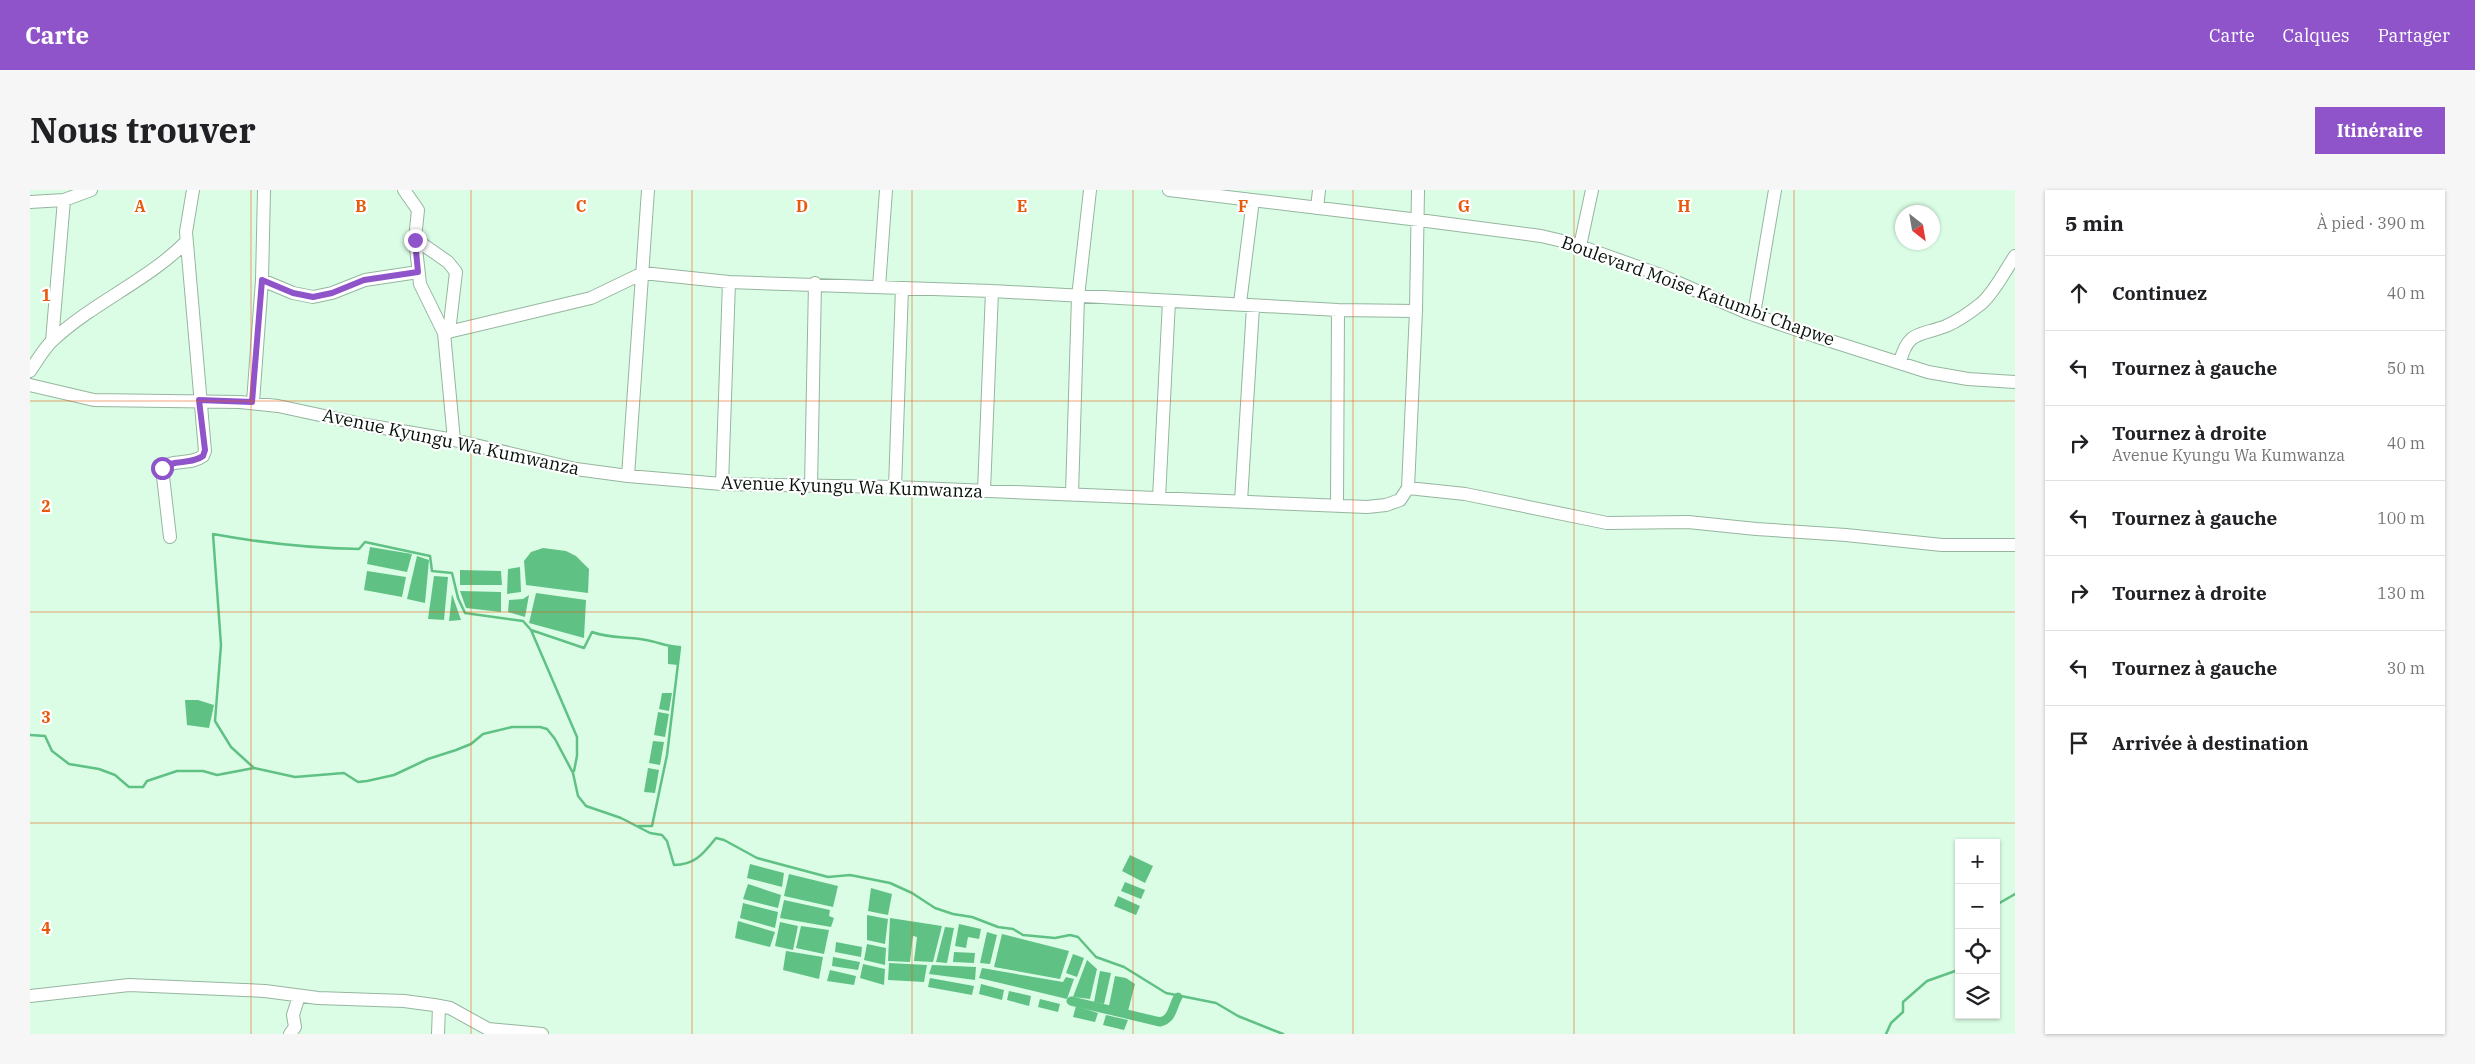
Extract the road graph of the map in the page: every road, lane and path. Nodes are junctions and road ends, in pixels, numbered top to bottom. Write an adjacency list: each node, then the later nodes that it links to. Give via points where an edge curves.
1 (92, 190): 14 (street)
2 (194, 190): 20 (street)
3 (264, 190): 27 (street)
4 (404, 190): 19 (street, via 418,210)
5 (648, 190): 26 (street)
6 (886, 190): 30 (street)
7 (1090, 190): 33 (street)
8 (1169, 190): 13 (street, Boulevard Moise Katumbi Chapwe)
9 (1319, 190): 17 (street)
10 (1418, 190): 18 (street)
11 (1592, 190): 21 (street)
12 (1775, 190): 39 (street)
13 (1227, 193): 15 (street, Boulevard Moise Katumbi Chapwe)
14 (64, 200): 16 (street); 41 (street)
15 (1253, 200): 17 (street, Boulevard Moise Katumbi Chapwe); 35 (street)
16 (30, 202)
17 (1317, 208): 18 (street, Boulevard Moise Katumbi Chapwe)
18 (1418, 220): 21 (street, Boulevard Moise Katumbi Chapwe, via 1541,236); 38 (street)
19 (415, 240): 25 (street); 40 (street, via 448,262 456,272)
20 (186, 242): 23 (street); 24 (street)
21 (1580, 246): 39 (street, Boulevard Moise Katumbi Chapwe)
22 (2015, 256): 42 (street, via 1988,297 1948,325 1912,337)
23 (188, 257): 24 (street); 46 (street)
24 (169, 259): 41 (street)
25 (418, 272): 27 (street, via 364,280 313,297 293,293); 40 (street, via 424,292)
26 (642, 274): 28 (street); 40 (street, via 591,298); 49 (street)
27 (262, 280): 47 (street)
28 (729, 282): 29 (street); 50 (street)
29 (815, 283): 30 (street); 51 (street)
30 (880, 287): 31 (street)
31 (902, 288): 32 (street); 52 (street)
32 (992, 291): 33 (street); 54 (street)
33 (1078, 297): 34 (street); 55 (street)
34 (1169, 301): 35 (street); 56 (street)
35 (1240, 304): 36 (street)
36 (1253, 307): 37 (street); 57 (street)
37 (1338, 310): 38 (street); 58 (street)
38 (1416, 311): 53 (street)
39 (1754, 314): 42 (street, Boulevard Moise Katumbi Chapwe)
40 (446, 332): 48 (street)
41 (52, 341): 43 (street)
42 (1900, 362): 44 (street, Boulevard Moise Katumbi Chapwe, via 1928,372 1968,379)
43 (30, 371)
44 (2015, 382)
45 (30, 385): 46 (street, Avenue Kyungu Wa Kumwanza, via 94,400)
46 (199, 400): 47 (street, Avenue Kyungu Wa Kumwanza); 59 (street, via 203,456 196,461 164,466 162,472)
47 (252, 402): 48 (street, Avenue Kyungu Wa Kumwanza)
48 (454, 440): 49 (street, Avenue Kyungu Wa Kumwanza, via 576,469)
49 (628, 476): 50 (street, Avenue Kyungu Wa Kumwanza)
50 (722, 484): 51 (street, Avenue Kyungu Wa Kumwanza)
51 (811, 486): 52 (street, Avenue Kyungu Wa Kumwanza)
52 (895, 487): 54 (street, Avenue Kyungu Wa Kumwanza)
53 (1408, 488): 58 (street, Avenue Kyungu Wa Kumwanza, via 1396,503 1367,507); 60 (street, via 1465,494 1607,522 1688,522 1942,545)
54 (984, 491): 55 (street, Avenue Kyungu Wa Kumwanza)
55 (1072, 494): 56 (street, Avenue Kyungu Wa Kumwanza)
56 (1159, 498): 57 (street, Avenue Kyungu Wa Kumwanza)
57 (1242, 501): 58 (street, Avenue Kyungu Wa Kumwanza)
58 (1337, 505)
59 (170, 537)
60 (2015, 545)
61 (30, 996): 62 (street, via 130,986 256,990)
62 (299, 996): 63 (street); 65 (street, via 293,1015 295,1027)
63 (439, 1006): 64 (street, via 450,1008); 66 (street)
64 (488, 1032): 67 (street)
65 (290, 1034)
66 (438, 1034)
67 (542, 1034)

